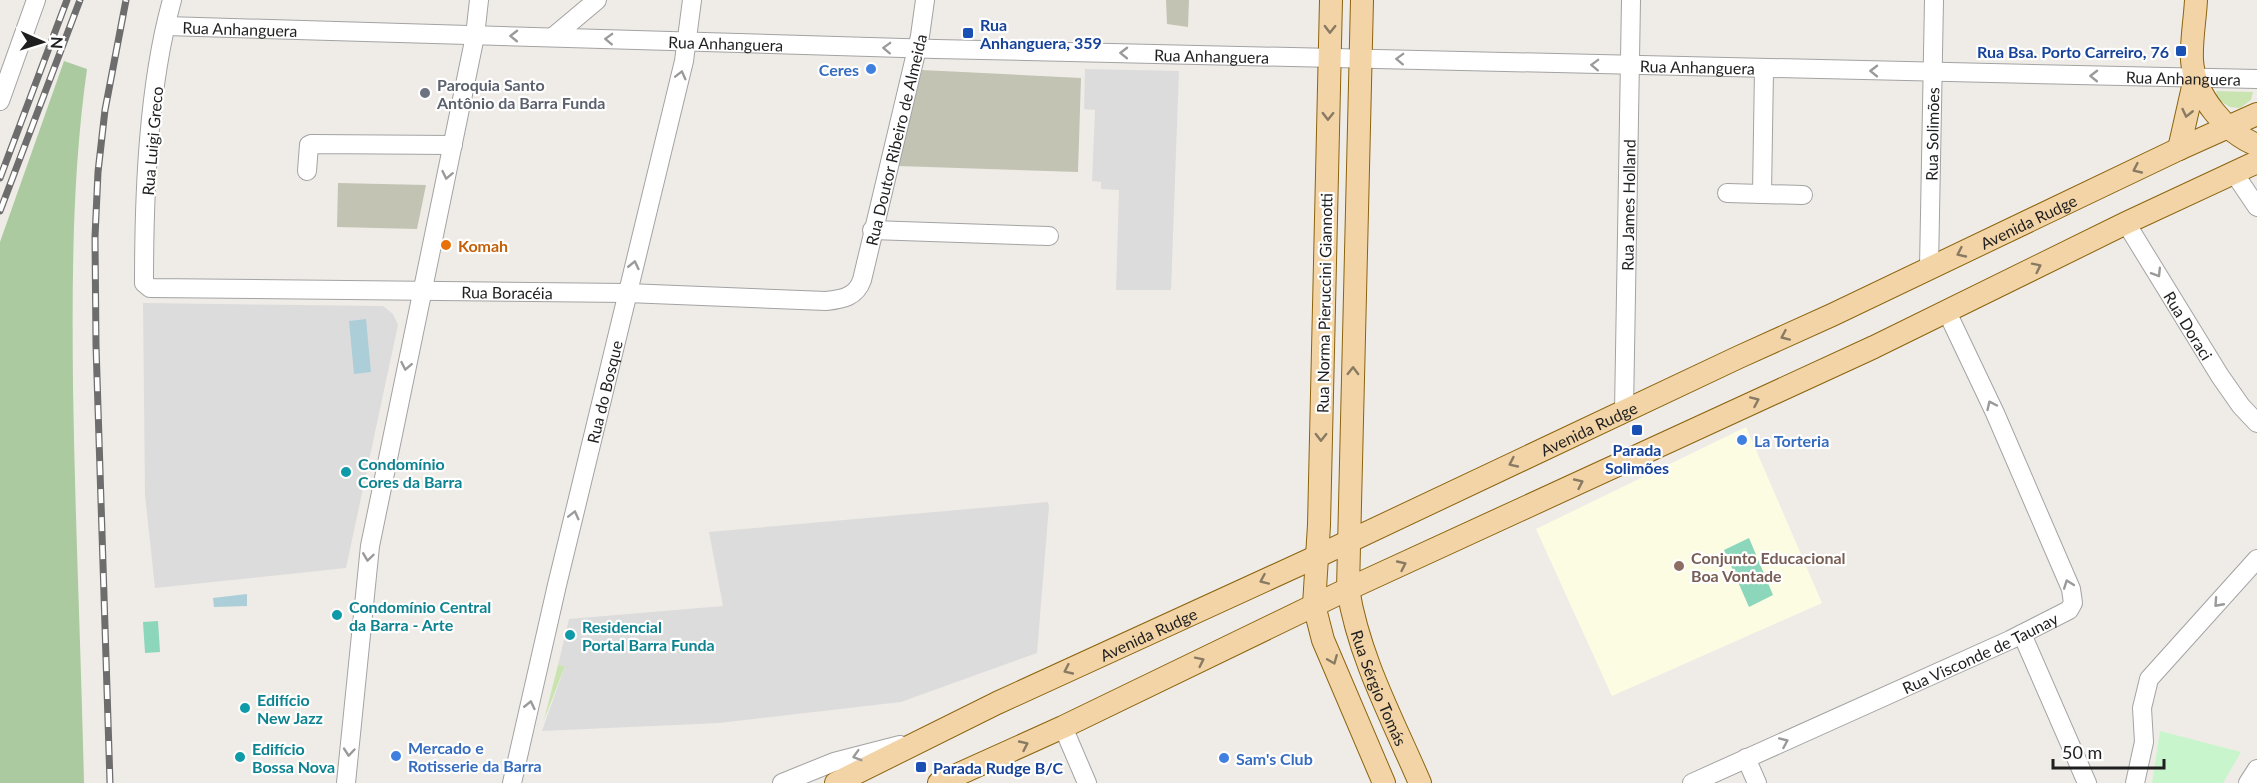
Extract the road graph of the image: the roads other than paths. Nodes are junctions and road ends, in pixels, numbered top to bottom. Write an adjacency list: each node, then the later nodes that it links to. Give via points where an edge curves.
1 (36, 0): 24 (street)
2 (172, 0): 12 (street, Rua Luigi Greco)
3 (479, 0): 13 (street)
4 (597, 0): 14 (street)
5 (692, 0): 15 (street, Rua do Bosque)
6 (925, 0): 16 (street, Rua Doutor Ribeiro de Almeida)
7 (1331, 0): 17 (main road, Rua Norma Pieruccini Giannotti, one-way to 17)
8 (1362, 0): 18 (main road, Rua Norma Pieruccini Giannotti)
9 (1631, 0): 19 (street, Rua James Holland)
10 (1934, 0): 21 (street, Rua Solimões)
11 (2196, 0): 22 (main road, via 2192,60)
12 (166, 26): 13 (street, Rua Anhanguera); 42 (street, Rua Luigi Greco, via 153,104)
13 (475, 36): 14 (street, Rua Anhanguera, one-way to 13); 27 (street)
14 (553, 37): 15 (street, Rua Anhanguera, one-way to 14)
15 (688, 42): 16 (street, Rua Anhanguera, one-way to 15); 44 (street, Rua do Bosque, one-way to 15)
16 (916, 48): 17 (street, Rua Anhanguera, one-way to 16); 38 (street, Rua Doutor Ribeiro de Almeida)
17 (1329, 57): 18 (street, Rua Anhanguera); 49 (main road, Rua Norma Pieruccini Giannotti, one-way to 49)
18 (1360, 58): 19 (street, Rua Anhanguera, one-way to 18); 48 (main road, Rua Norma Pieruccini Giannotti, one-way to 18)
19 (1629, 66): 20 (street, Rua Anhanguera); 46 (street, Rua James Holland)
20 (1764, 69): 21 (street, Rua Anhanguera, one-way to 20); 34 (street)
21 (1933, 72): 22 (street, Rua Anhanguera, one-way to 21); 40 (street, Rua Solimões)
22 (2195, 78): 23 (street, Rua Anhanguera); 26 (main road); 29 (main road, one-way to 29)
23 (2257, 79)
24 (0, 101)
25 (2257, 114): 26 (main road, Avenida Rudge)
26 (2229, 128): 28 (main road); 29 (main road, Avenida Rudge)
27 (453, 145): 31 (street, via 311,144); 43 (street, one-way to 43)
28 (2257, 145)
29 (2179, 149): 40 (main road, Avenida Rudge, one-way to 40)
30 (2257, 162): 32 (main road)
31 (307, 171)
32 (2234, 173): 36 (street); 37 (main road)
33 (1727, 193): 34 (street)
34 (1762, 194): 35 (street)
35 (1803, 195)
36 (2257, 207)
37 (2126, 223): 45 (main road, one-way to 37); 47 (street, Rua Doraci, one-way to 47, via 2220,375)
38 (872, 230): 39 (street); 41 (street, Rua Doutor Ribeiro de Almeida)
39 (1048, 236)
40 (1929, 268): 46 (main road, Avenida Rudge, one-way to 46)
41 (862, 280): 44 (street, Rua Boracéia, via 850,296 826,301)
42 (144, 283): 43 (street, Rua Boracéia, via 150,288)
43 (422, 290): 44 (street, Rua Boracéia); 58 (street, one-way to 58, via 370,546)
44 (627, 293): 59 (street, Rua do Bosque, one-way to 44)
45 (1947, 312): 51 (main road, one-way to 45); 53 (street, Rua Visconde de Taunay, one-way to 45, via 2069,610 2073,603 2071,588)
46 (1624, 411): 48 (main road, Avenida Rudge, one-way to 48)
47 (2257, 423)
48 (1349, 541): 49 (main road, Avenida Rudge); 51 (main road, Rua Norma Pieruccini Giannotti)
49 (1318, 556): 52 (main road, Rua Norma Pieruccini Giannotti); 55 (main road, Avenida Rudge, one-way to 55)
50 (2257, 559): 69 (street, one-way to 69, via 2149,679 2142,708 2144,742)
51 (1348, 589): 52 (main road); 65 (main road, Rua Sérgio Tomás, via 1353,621 1367,661)
52 (1314, 605): 54 (main road, one-way to 52); 64 (main road, Rua Sérgio Tomás, one-way to 64, via 1323,640)
53 (2022, 634): 56 (street, Rua Visconde de Taunay, one-way to 53); 68 (street)
54 (1063, 727): 62 (main road, one-way to 54); 63 (street)
55 (921, 741): 60 (street, Avenida Rudge, one-way to 60, via 834,762); 61 (main road, Avenida Rudge)
56 (1746, 759): 66 (street, Rua Visconde de Taunay); 67 (street)
57 (2257, 769): 70 (street)
58 (346, 783)
59 (512, 783)
60 (782, 783)
61 (836, 783)
62 (939, 783)
63 (1087, 783)
64 (1384, 783)
65 (1420, 783)
66 (1692, 783)
67 (1757, 783)
68 (2088, 783)
69 (2134, 783)
70 (2248, 783)

